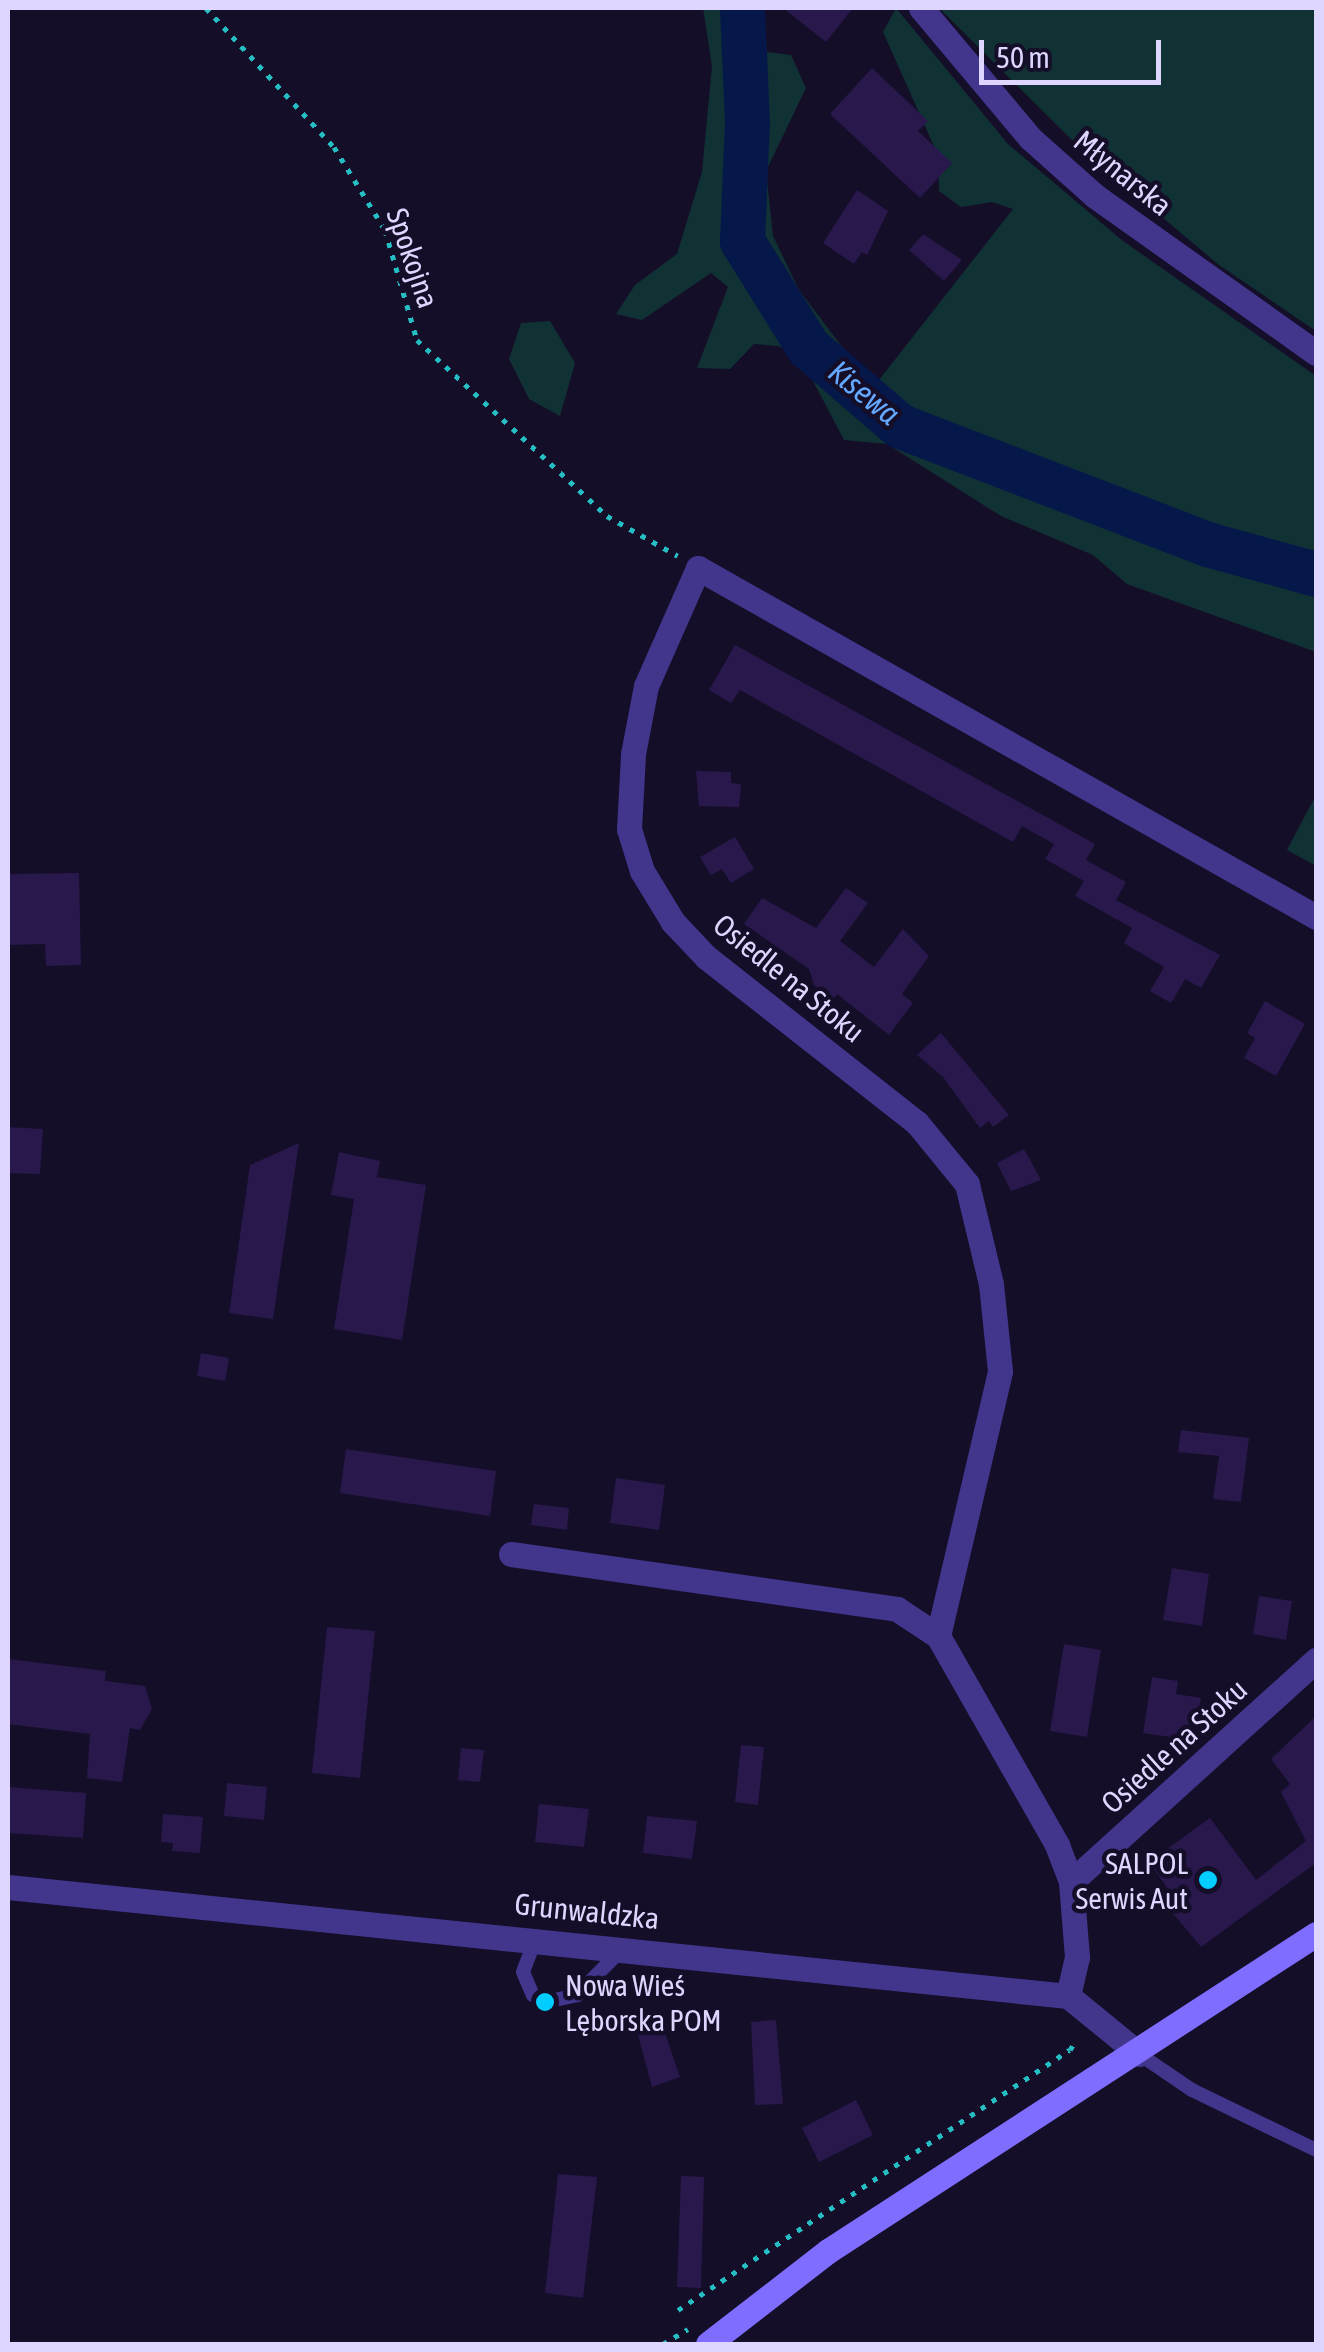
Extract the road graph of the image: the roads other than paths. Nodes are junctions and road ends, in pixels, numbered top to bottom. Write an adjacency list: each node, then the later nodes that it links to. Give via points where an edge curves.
1 (921, 8): 2 (street, Młynarska, via 1030,138 1095,196)
2 (1316, 353)
3 (1316, 917): 5 (street, Osiedle na Stoku, via 698,568 646,686 633,754 628,829 642,871 673,922 707,958 917,1123 967,1184 991,1284 1000,1371)
4 (511, 1554): 5 (street, via 896,1609)
5 (938, 1636): 7 (street, via 1057,1845)
6 (1316, 1660): 7 (street, Osiedle na Stoku)
7 (1071, 1882): 12 (street, via 1077,1957)
8 (8, 1886): 10 (street, Grunwaldzka)
9 (1316, 1934): 13 (main road)
10 (536, 1938): 11 (street, Grunwaldzka); 11 (lane, via 523,1972 533,1995 545,2002 577,1994)
11 (624, 1947): 12 (street, Grunwaldzka)
12 (1068, 1996): 13 (street)
13 (1139, 2054): 14 (lane, via 1192,2090); 15 (main road)
14 (1316, 2150)
15 (698, 2337)

